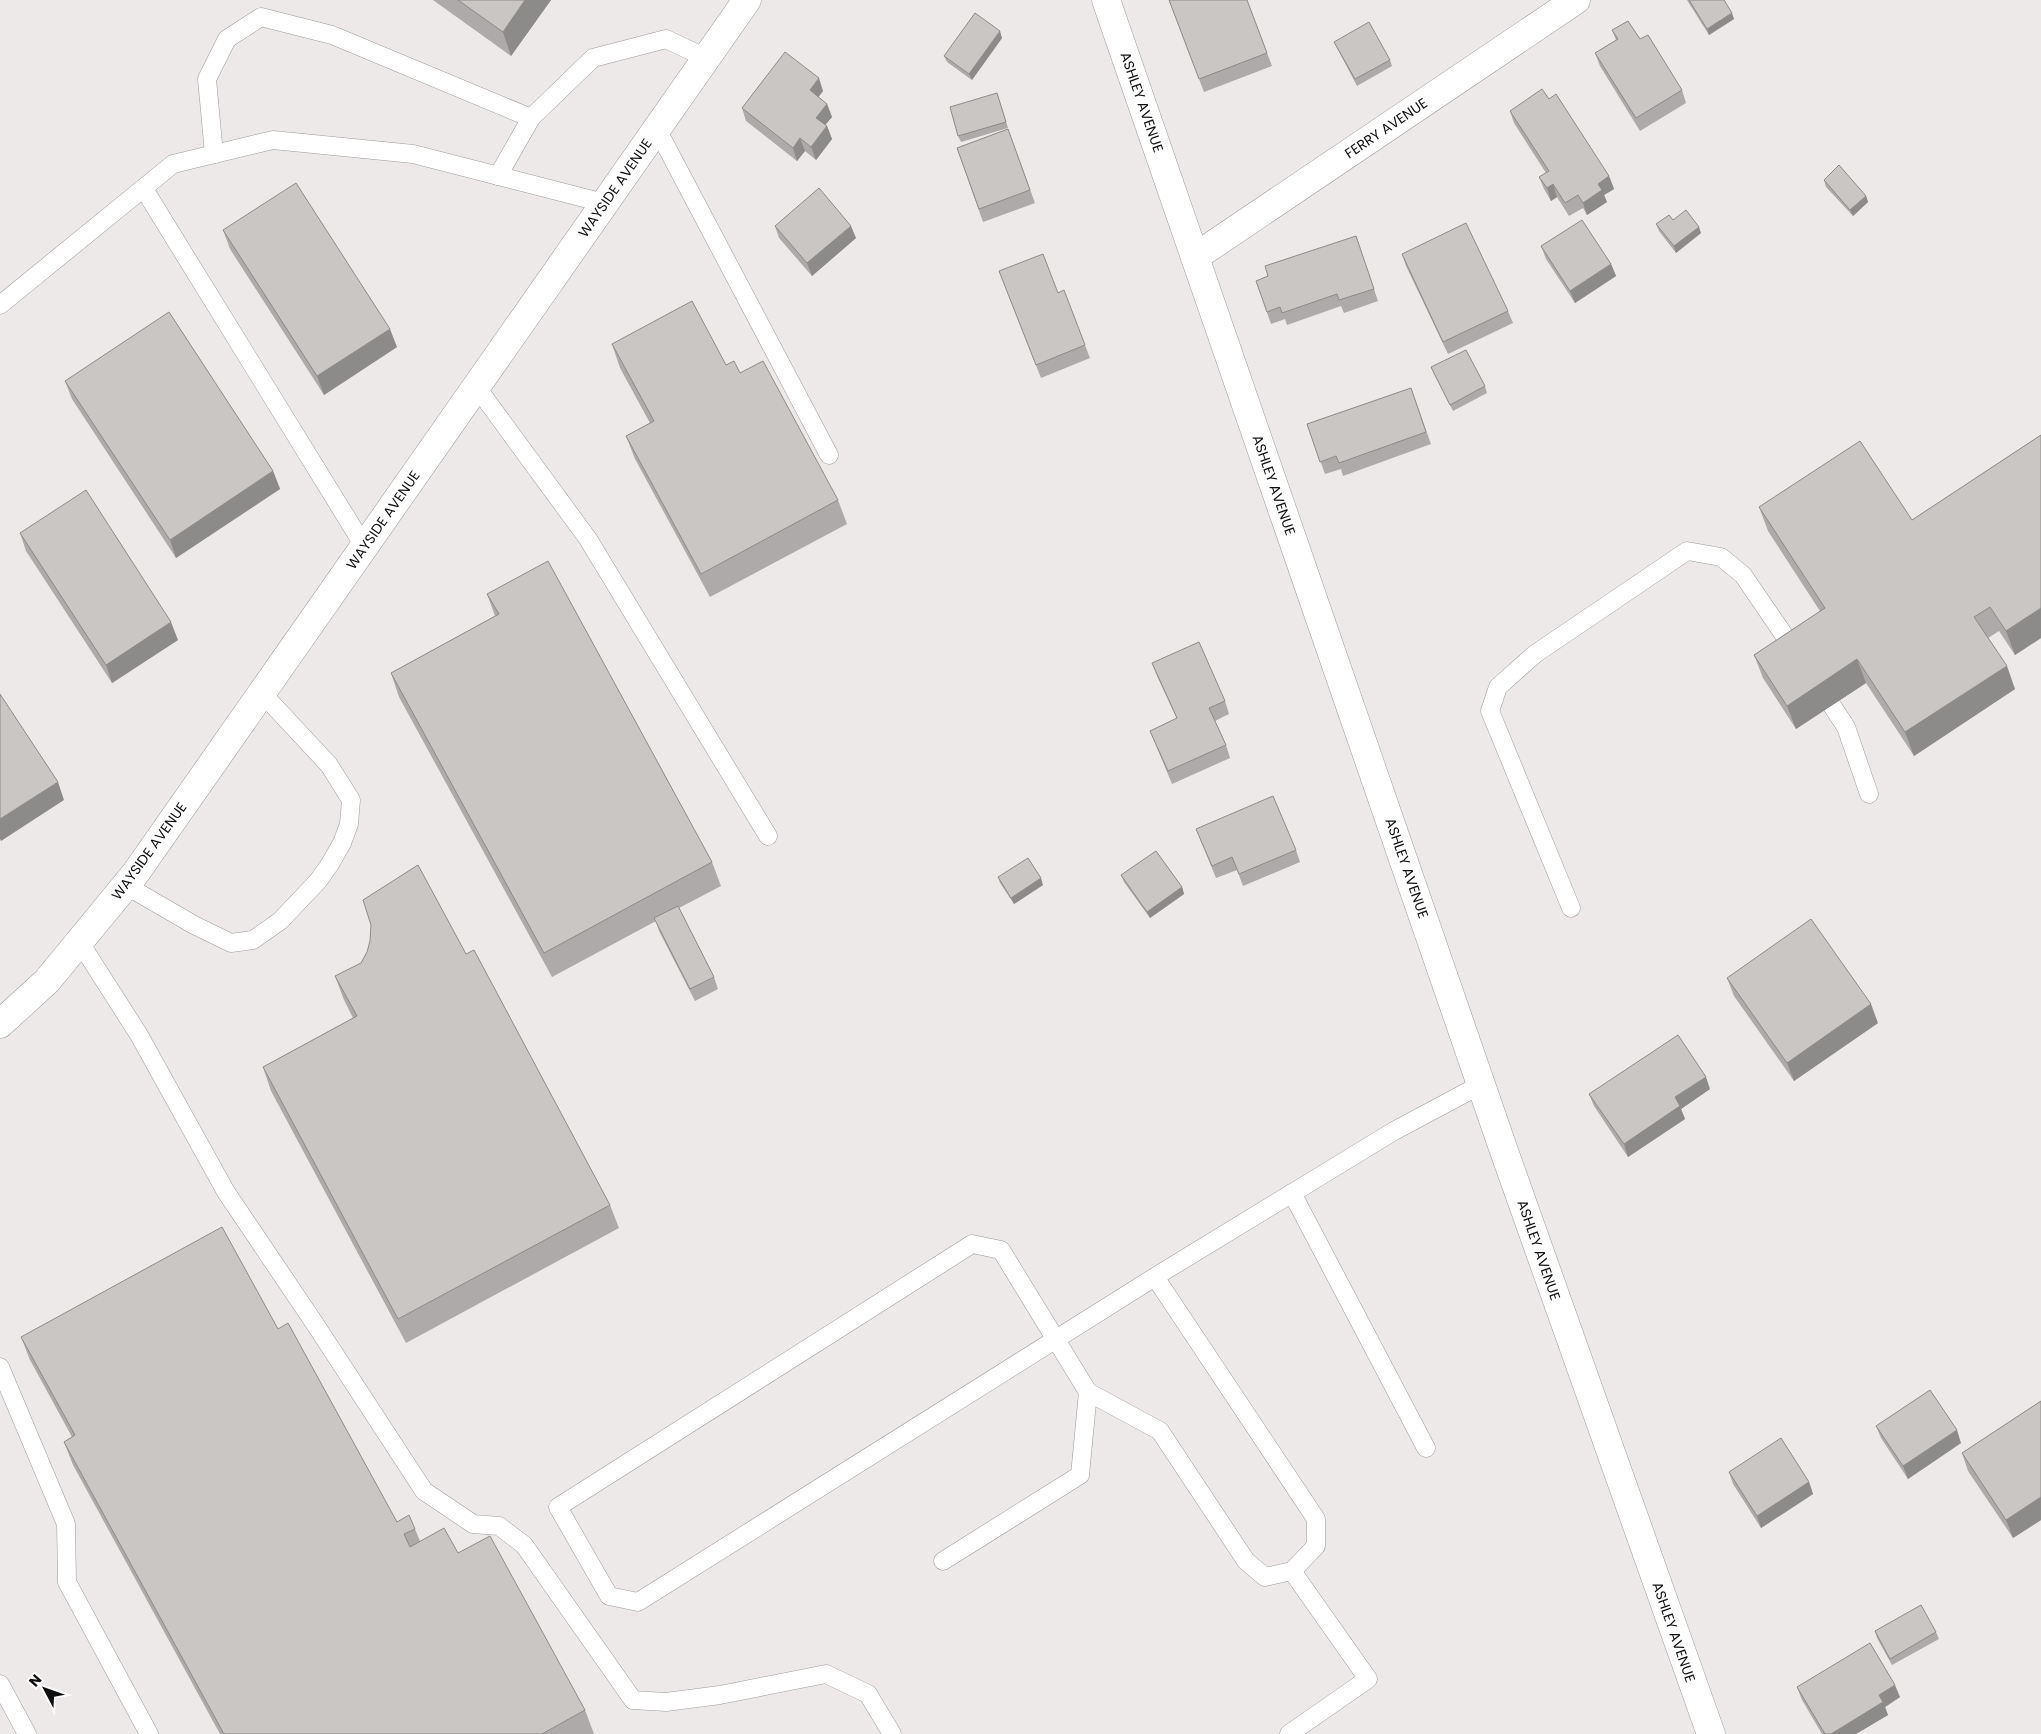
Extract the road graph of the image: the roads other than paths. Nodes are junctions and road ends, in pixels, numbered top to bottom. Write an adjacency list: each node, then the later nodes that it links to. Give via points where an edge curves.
1 (747, 0): 4 (street, WAYSIDE AVENUE)
2 (1106, 0): 11 (street, ASHLEY AVENUE)
3 (1576, 0): 11 (street, FERRY AVENUE)
4 (706, 58): 5 (lane, via 666,39 593,58); 6 (street, WAYSIDE AVENUE)
5 (531, 118): 7 (lane, via 332,35 261,18 227,39 206,79); 8 (lane)
6 (657, 129): 10 (street, WAYSIDE AVENUE); 14 (lane)
7 (214, 154): 8 (lane, via 273,140 412,154); 9 (lane, via 173,164)
8 (498, 176): 10 (lane)
9 (144, 189): 12 (lane); 15 (lane)
10 (604, 203): 13 (street, WAYSIDE AVENUE)
11 (1195, 257): 23 (street, ASHLEY AVENUE)
12 (0, 305)
13 (476, 386): 15 (street, WAYSIDE AVENUE); 18 (lane, via 588,539)
14 (829, 455)
15 (364, 546): 16 (street, WAYSIDE AVENUE)
16 (261, 692): 19 (street, WAYSIDE AVENUE); 19 (lane, via 329,765 352,800 349,824 330,864 280,921 253,940 231,943)
17 (1869, 794): 20 (lane, via 1846,727 1743,576 1720,557 1687,552 1536,654 1498,687 1490,711)
18 (768, 836)
19 (126, 885): 21 (street, WAYSIDE AVENUE)
20 (1571, 908)
21 (79, 942): 22 (street, WAYSIDE AVENUE, via 47,981); 35 (lane, via 138,1035 226,1192 424,1491 473,1524 498,1526 524,1545 633,1700 666,1702 720,1696 826,1674 868,1694)
22 (0, 1024)
23 (1482, 1084): 24 (lane, via 1394,1131); 37 (street, ASHLEY AVENUE)
24 (1292, 1193): 25 (lane); 29 (lane)
25 (1155, 1277): 26 (lane); 31 (lane, via 1316,1519 1316,1546)
26 (1057, 1339): 26 (lane, via 1001,1250 972,1244 558,1507 609,1596 638,1602); 28 (lane)
27 (0, 1367): 34 (lane, via 66,1524 68,1582)
28 (1088, 1392): 30 (lane, via 1080,1475); 31 (lane, via 1160,1431 1246,1561 1266,1577)
29 (1426, 1448)
30 (943, 1561)
31 (1292, 1571): 36 (lane, via 1368,1679)
32 (0, 1684): 33 (lane)
33 (27, 1734)
34 (149, 1734)
35 (892, 1734)
36 (1289, 1734)
37 (1711, 1734)

